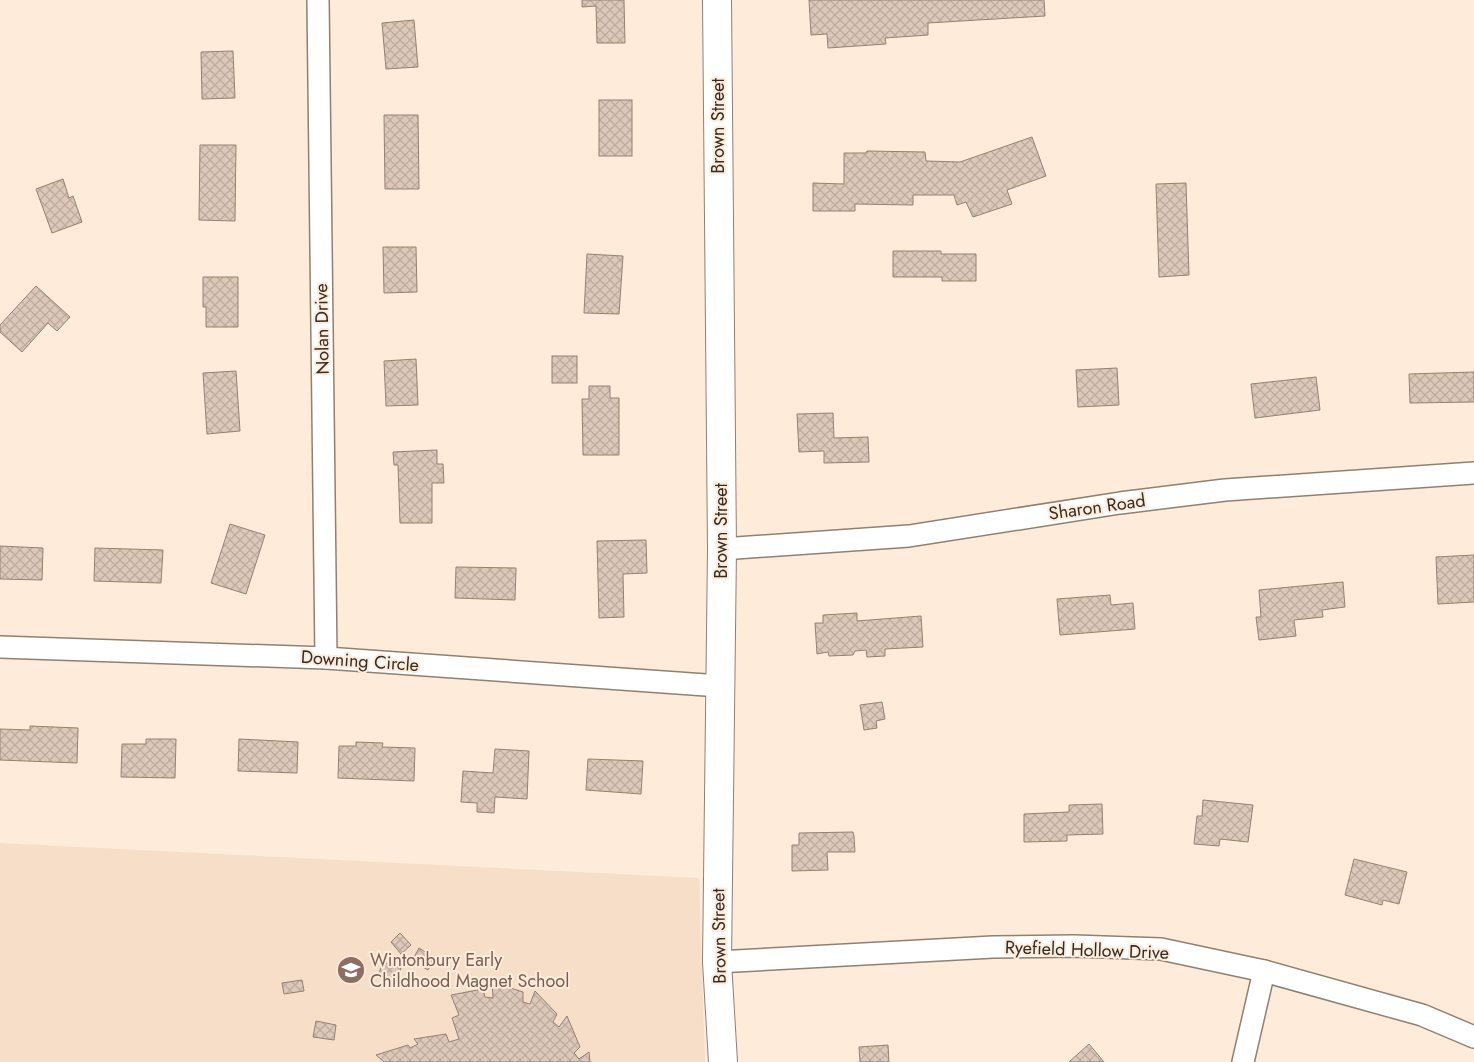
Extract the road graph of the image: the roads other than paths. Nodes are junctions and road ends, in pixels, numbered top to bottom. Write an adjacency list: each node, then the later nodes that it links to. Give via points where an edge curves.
1 (318, 0): 6 (street, Nolan Drive)
2 (717, 0): 4 (street, Brown Street)
3 (1474, 473): 4 (street, Sharon Road, via 1225,490 909,536)
4 (722, 549): 7 (street, Brown Street)
5 (0, 647): 6 (street, Downing Circle)
6 (326, 658): 7 (street, Downing Circle)
7 (720, 686): 8 (street, Brown Street)
8 (717, 962): 9 (street, Ryefield Hollow Drive, via 1074,946 1162,949); 11 (street, Brown Street)
9 (1264, 971): 10 (street, Ryefield Hollow Drive, via 1422,1015); 12 (street)
10 (1474, 1037)
11 (723, 1062)
12 (1243, 1062)

